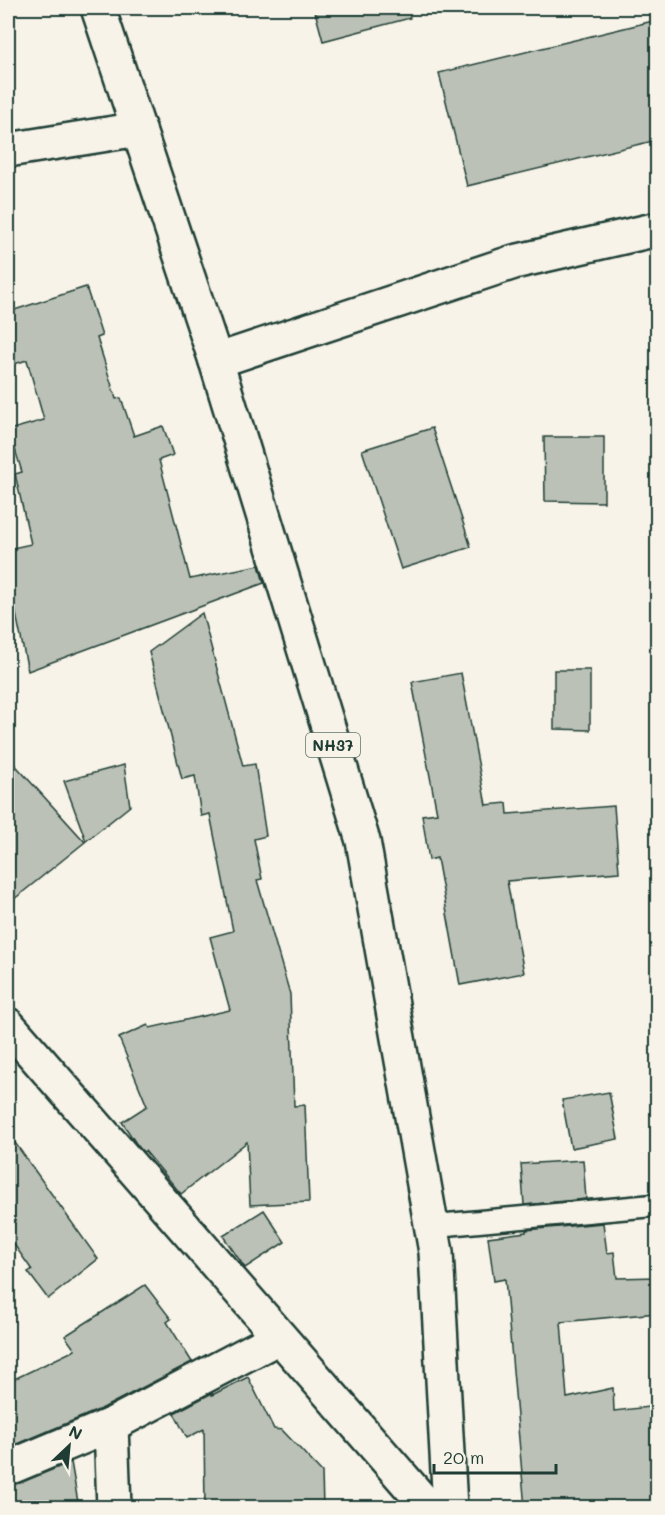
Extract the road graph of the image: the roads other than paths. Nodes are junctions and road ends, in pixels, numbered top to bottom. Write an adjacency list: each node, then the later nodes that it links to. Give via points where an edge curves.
1 (98, 8): 2 (main road, NH37)
2 (139, 129): 3 (main road); 5 (main road, NH37)
3 (8, 150)
4 (657, 229): 5 (main road, via 514,262)
5 (216, 361): 8 (main road, NH37, via 363,841)
6 (8, 1025): 9 (main road)
7 (657, 1205): 8 (lane)
8 (431, 1226): 14 (main road, NH37, via 436,1252)
9 (279, 1337): 10 (main road); 13 (main road)
10 (111, 1425): 11 (main road); 12 (main road)
11 (13, 1466)
12 (114, 1508)
13 (429, 1508)
14 (450, 1508)

